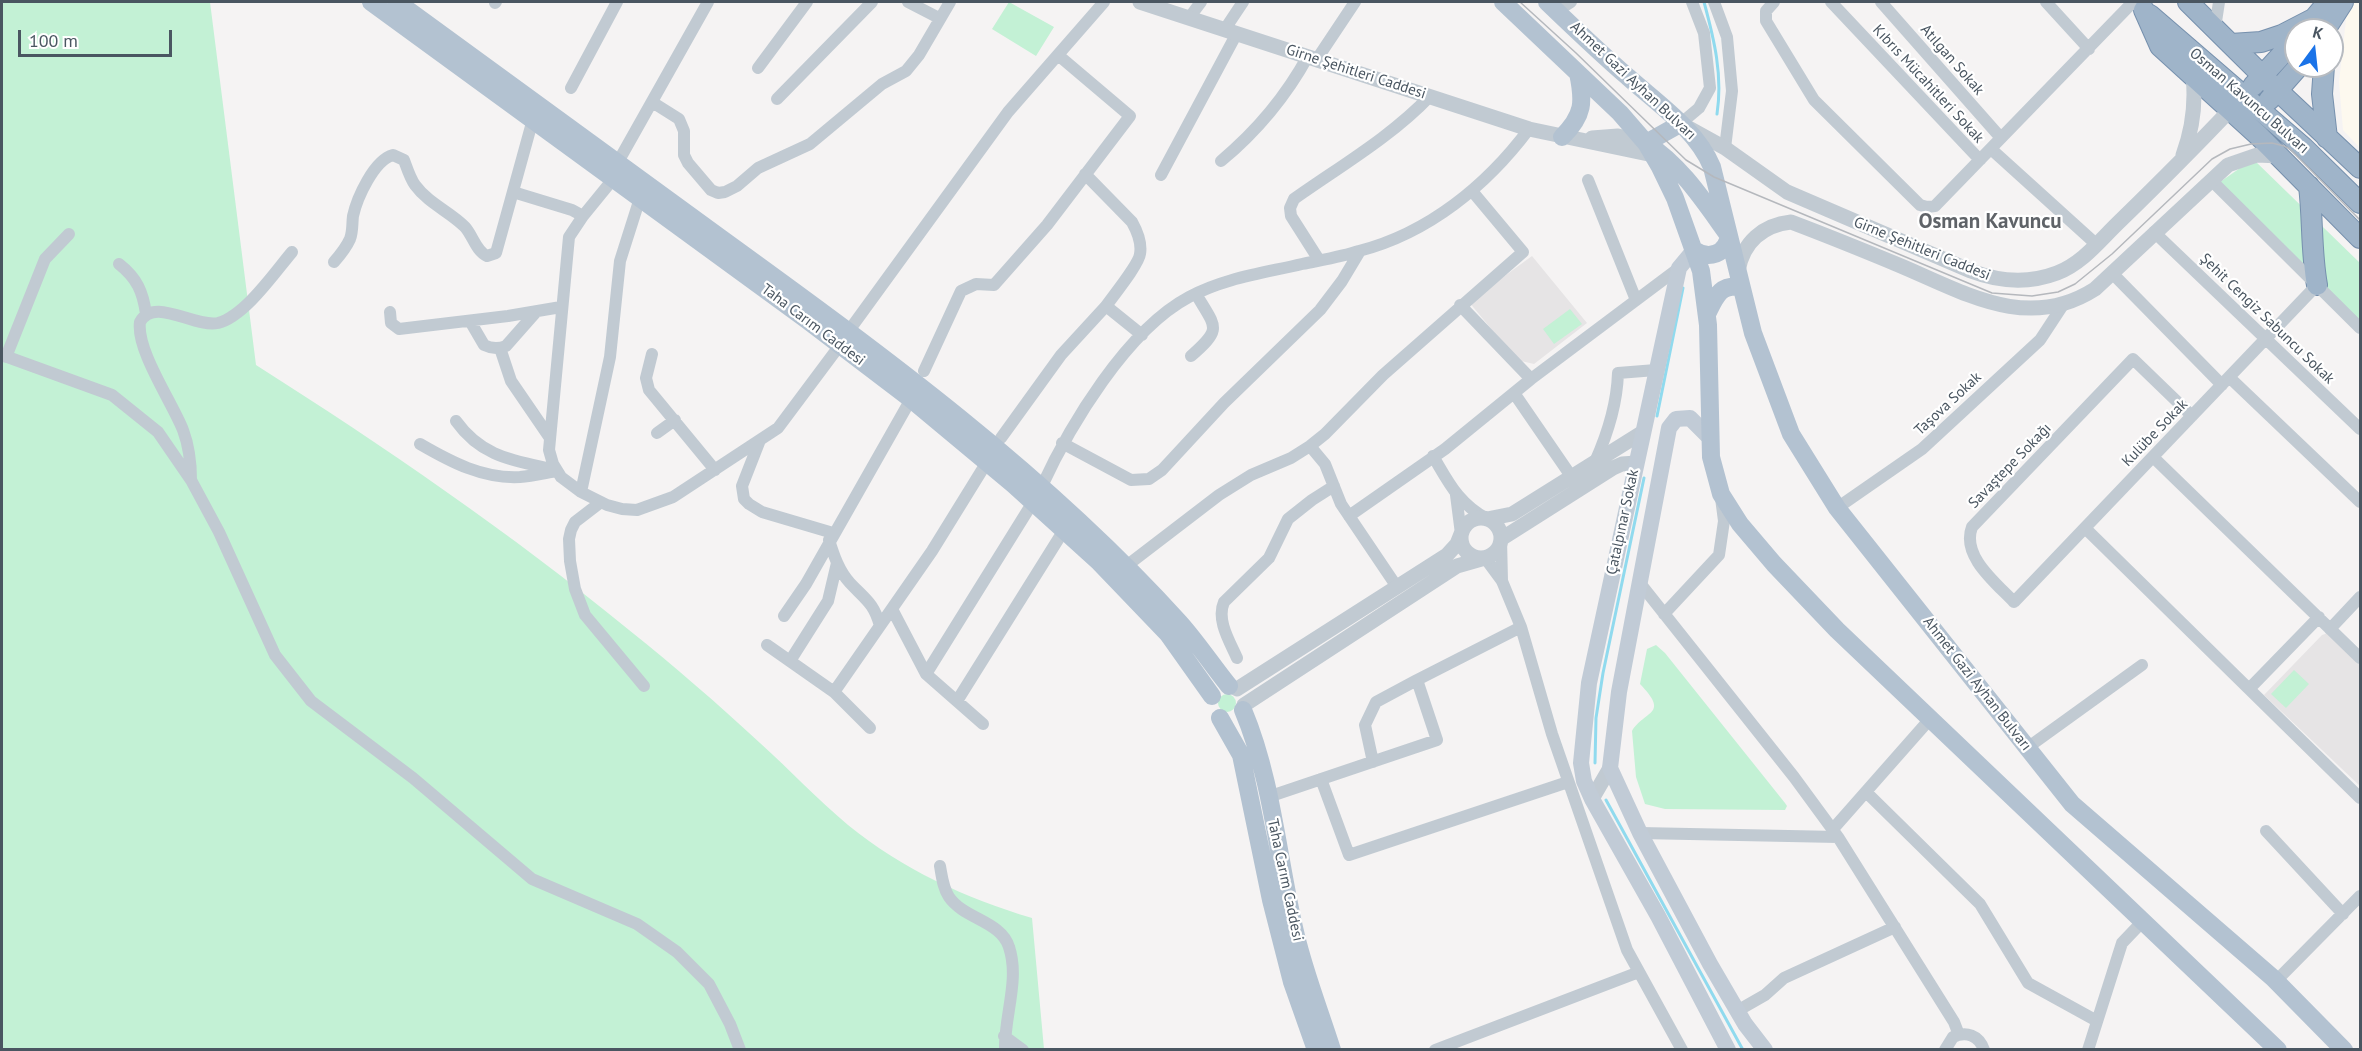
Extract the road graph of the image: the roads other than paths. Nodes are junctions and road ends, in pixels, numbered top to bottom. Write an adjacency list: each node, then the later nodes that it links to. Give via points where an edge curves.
1 (371, 2): 50 (main road, Taha Carım Caddesi)
2 (397, 2): 65 (main road, Taha Carım Caddesi)
3 (617, 2): 45 (street)
4 (708, 2): 48 (street)
5 (807, 2): 39 (street)
6 (872, 2): 47 (street)
7 (908, 2): 27 (street)
8 (950, 2): 27 (street)
9 (1104, 2): 36 (street)
10 (1140, 2): 28 (street, Girne Şehitleri Caddesi)
11 (1201, 2): 28 (street)
12 (1243, 2): 32 (street)
13 (1355, 2): 37 (street)
14 (1503, 2): 40 (main road, Ahmet Gazi Ayhan Bulvarı)
15 (1692, 2): 52 (street, via 1704,33 1710,88 1699,108)
16 (1714, 2): 57 (street, via 1727,37 1732,91)
17 (1774, 2): 61 (street, via 1766,11 1766,21 1814,100 1920,205 1935,206)
18 (1831, 2): 61 (street, Kıbrıs Mücahitleri Sokak)
19 (1881, 2): 55 (street, Atılgan Sokak)
20 (2046, 2): 35 (street)
21 (2188, 2): 31 (highway, Osman Kavuncu Bulvarı)
22 (2219, 2): 31 (street)
23 (2328, 2): 29 (highway)
24 (2343, 2): 30 (highway)
25 (2137, 4): 35 (street); 42 (highway, via 2160,46); 49 (highway, Osman Kavuncu Bulvarı)
26 (1558, 5): 52 (main road, Ahmet Gazi Ayhan Bulvarı)
27 (939, 18): 48 (street, via 906,71 882,84 810,144 758,168 725,192 711,190 690,167 679,119)
28 (1189, 18): 32 (street, Girne Şehitleri Caddesi)
29 (2323, 18)
30 (2328, 18)
31 (2215, 27): 34 (highway, Osman Kavuncu Bulvarı)
32 (1231, 31): 37 (street, Girne Şehitleri Caddesi); 67 (street)
33 (2284, 34): 34 (highway, via 2261,42)
34 (2231, 44): 44 (highway, Osman Kavuncu Bulvarı)
35 (2089, 49): 55 (street)
36 (1058, 55): 66 (street, via 1130,116); 104 (street, via 1008,112)
37 (1312, 58): 46 (street, Girne Şehitleri Caddesi); 62 (street, via 1265,120)
38 (2284, 59): 44 (highway)
39 (758, 68)
40 (1578, 73): 54 (main road, via 1582,93 1580,115); 58 (main road, Ahmet Gazi Ayhan Bulvarı, via 1620,113)
41 (2284, 75): 44 (highway)
42 (2193, 76): 49 (highway); 63 (street, via 2192,129)
43 (2323, 78): 56 (highway)
44 (2270, 83): 49 (highway); 51 (highway); 56 (highway, Osman Kavuncu Bulvarı)
45 (571, 88)
46 (1430, 96): 53 (street, Girne Şehitleri Caddesi); 84 (street, via 1387,134 1293,199 1291,216)
47 (777, 99)
48 (652, 102): 65 (street)
49 (2237, 103): 51 (highway); 63 (street, Girne Şehitleri Caddesi)
50 (533, 119): 65 (main road, Taha Carım Caddesi); 72 (street)
51 (2255, 119): 60 (highway); 74 (highway, Osman Kavuncu Bulvarı, via 2303,147)
52 (1680, 124): 57 (street, Girne Şehitleri Caddesi); 58 (main road); 78 (main road, Ahmet Gazi Ayhan Bulvarı, via 1707,155)
53 (1529, 129): 54 (street, Girne Şehitleri Caddesi); 71 (street)
54 (1568, 138): 58 (street, Girne Şehitleri Caddesi, via 1618,136)
55 (2001, 138): 59 (street)
56 (2327, 138): 64 (highway, Osman Kavuncu Bulvarı)
57 (1725, 148): 80 (street, Girne Şehitleri Caddesi, via 1787,192 1992,278 2023,281 2046,277 2079,261)
58 (1649, 149): 78 (main road, via 1665,158 1687,181); 81 (main road, Ahmet Gazi Ayhan Bulvarı, via 1675,198)
59 (1990, 149): 61 (street); 80 (street)
60 (2280, 156): 69 (street, Girne Şehitleri Caddesi, via 2257,155 2228,165); 70 (highway)
61 (1980, 160)
62 (1221, 161)
63 (2180, 162): 80 (street, Girne Şehitleri Caddesi)
64 (2361, 168)
65 (616, 170): 73 (main road, Taha Carım Caddesi); 75 (street); 104 (main road, Taha Carım Caddesi)
66 (1085, 174): 95 (street, via 1132,222 1140,243 1140,256); 111 (street, via 1047,225 993,285 971,285 961,291)
67 (1161, 175)
68 (1588, 180): 92 (street)
69 (2211, 180): 76 (street, Girne Şehitleri Caddesi); 90 (street)
70 (2309, 186): 79 (highway); 90 (highway)
71 (1472, 191): 82 (street, via 1418,228); 93 (street, via 1523,252)
72 (513, 192): 75 (street); 85 (street, via 498,250 494,255 484,255 452,214 433,204 415,184 404,160 389,156 360,194 351,235)
73 (640, 198): 104 (main road, Taha Carım Caddesi); 139 (street, via 620,261 610,357)
74 (2361, 203)
75 (583, 216): 96 (street, via 569,237)
76 (2154, 232): 88 (street, Girne Şehitleri Caddesi); 105 (street, Şehit Cengiz Sabuncu Sokak)
77 (69, 234): 108 (street, via 45,259)
78 (1729, 236): 81 (main road, via 1717,254); 89 (main road, Ahmet Gazi Ayhan Bulvarı)
79 (2361, 238)
80 (2096, 244)
81 (1694, 250): 87 (main road, Çatalpınar Sokak); 100 (main road, Ahmet Gazi Ayhan Bulvarı)
82 (1360, 251): 84 (street); 126 (street, via 1320,310 1158,474 1143,481 1131,480)
83 (292, 252): 99 (street, via 243,308 227,320 208,324 167,312)
84 (1319, 260): 91 (street, via 1231,280)
85 (334, 262)
86 (119, 264): 99 (street, via 140,285)
87 (1679, 268): 92 (street); 110 (main road, Çatalpınar Sokak)
88 (2112, 273): 94 (street, Girne Şehitleri Caddesi, via 2090,292); 113 (street)
89 (1740, 279): 94 (street, Girne Şehitleri Caddesi, via 1742,255 1756,235 1791,222 1983,300 2030,309); 100 (main road, via 1721,289); 145 (main road, Ahmet Gazi Ayhan Bulvarı, via 1753,333 1791,434)
90 (2316, 285): 102 (street); 105 (street, Kulübe Sokak)
91 (1196, 294): 103 (street, via 1165,312); 109 (street, via 1213,330 1211,339)
92 (1636, 300): 112 (street)
93 (1460, 305): 112 (street); 128 (street)
94 (2063, 305): 145 (street, Taşova Sokak, via 2040,340 1922,449)
95 (1106, 306): 103 (street); 124 (street, via 1061,355)
96 (561, 307): 98 (street); 123 (street)
97 (390, 312): 101 (street, via 390,323 399,329)
98 (536, 312): 101 (street); 106 (street)
99 (146, 314): 137 (street, via 140,327 143,347 183,431 191,458)
100 (1707, 315): 122 (main road, Ahmet Gazi Ayhan Bulvarı)
101 (470, 321): 106 (street, via 484,345)
102 (2361, 328)
103 (1142, 335): 126 (street, via 1102,382)
104 (844, 338): 115 (main road, Taha Carım Caddesi); 125 (street, via 778,428); 141 (main road, Taha Carım Caddesi, via 930,394)
105 (2266, 339): 113 (street, Kulübe Sokak); 119 (street, Şehit Cengiz Sabuncu Sokak)
106 (501, 348): 123 (street, via 511,381)
107 (652, 354): 117 (street, via 647,384)
108 (4, 356): 137 (street, via 112,395 158,432)
109 (1191, 356)
110 (1656, 370): 120 (main road, Çatalpınar Sokak); 132 (street, via 1618,373 1614,410)
111 (924, 371)
112 (1531, 379): 114 (street)
113 (2226, 381): 116 (street, Kulübe Sokak); 144 (street)
114 (1514, 393): 129 (street); 136 (street)
115 (911, 399): 131 (main road, Taha Carım Caddesi); 151 (street)
116 (2192, 416): 130 (street, Kulübe Sokak); 160 (street, Savaştepe Sokağı, via 2133,359 1972,527 1970,543 1976,558)
117 (675, 420): 121 (street); 134 (street)
118 (456, 422): 135 (street, via 483,450)
119 (2361, 429)
120 (1643, 432): 132 (street); 133 (main road, Çatalpınar Sokak)
121 (657, 434)
122 (1709, 437): 140 (main road, Ahmet Gazi Ayhan Bulvarı); 157 (main road, Çatalpınar Sokak, via 1690,418 1676,419 1669,428)
123 (550, 438): 135 (street, via 549,450)
124 (1001, 438)
125 (760, 439): 134 (street); 151 (street, via 742,486 744,499 762,512)
126 (1062, 443): 141 (street)
127 (420, 444): 135 (street, via 451,462 482,473 519,477)
128 (1310, 447): 138 (street, via 1325,464); 155 (street, via 1219,495)
129 (1433, 456): 142 (street); 146 (street)
130 (2153, 457): 148 (street, Kulübe Sokak); 164 (street)
131 (987, 462): 141 (main road, Taha Carım Caddesi); 161 (street)
132 (1595, 462): 136 (street)
133 (1636, 463): 152 (street, via 1613,468); 193 (main road, Çatalpınar Sokak, via 1585,705 1581,763)
134 (715, 470): 143 (street, via 673,497 637,510)
135 (556, 471): 139 (street)
136 (1571, 477): 147 (street, via 1512,514)
137 (191, 480): 209 (street, via 275,655 311,701 413,778 532,879 637,924 677,952 709,984)
138 (1334, 486): 146 (street); 169 (street, via 1288,519 1269,558 1224,602 1223,625)
139 (581, 492): 143 (street)
140 (1721, 494): 162 (street, via 1724,521 1719,555); 182 (main road, Ahmet Gazi Ayhan Bulvarı, via 1774,564)
141 (1037, 495): 149 (main road, Taha Carım Caddesi); 155 (main road, Taha Carım Caddesi); 173 (street)
142 (1456, 495): 147 (street); 150 (street)
143 (601, 502): 175 (street, via 575,522 568,539 575,589 585,615)
144 (2361, 502)
145 (1837, 508): 185 (main road, Ahmet Gazi Ayhan Bulvarı)
146 (1349, 516): 158 (street)
147 (1487, 519): 150 (street, via 1474,520); 152 (street, via 1497,527)
148 (2085, 528): 160 (street, Kulübe Sokak); 176 (street)
149 (1064, 530): 178 (main road, Taha Carım Caddesi, via 1168,634); 180 (street)
150 (1461, 534): 153 (street, via 1467,552); 158 (street, via 1447,555)
151 (831, 537): 154 (street); 163 (street)
152 (1501, 539): 153 (street, via 1496,551); 156 (street)
153 (1485, 558): 156 (street); 179 (street, via 1457,566)
154 (837, 563): 165 (street, via 849,583 872,605); 171 (street, via 828,601)
155 (1125, 567): 179 (main road, Taha Carım Caddesi, via 1180,624)
156 (1502, 581): 166 (street)
157 (1639, 582): 162 (street); 187 (main road, Çatalpınar Sokak)
158 (1397, 587): 179 (street)
159 (2361, 597): 167 (street)
160 (2014, 602)
161 (891, 609): 165 (street); 173 (street)
162 (1664, 614): 197 (street)
163 (784, 616)
164 (2319, 617): 167 (street); 176 (street)
165 (880, 626): 177 (street)
166 (1521, 627): 174 (street); 189 (street)
167 (2330, 629): 170 (street)
168 (767, 645): 171 (street)
169 (1237, 658)
170 (2361, 658)
171 (790, 661): 177 (street)
172 (2142, 665): 185 (street)
173 (926, 674): 180 (street)
174 (1417, 680): 186 (street, via 1376,702 1365,725); 186 (street, via 1437,740)
175 (644, 686)
176 (2249, 689): 192 (street)
177 (834, 692): 184 (street)
178 (1212, 696): 179 (main road, via 1219,688); 181 (main road, via 1213,711)
179 (1238, 698): 181 (main road, via 1231,719); 191 (main road, Taha Carım Caddesi, via 1252,731)
180 (957, 701): 183 (street)
181 (1220, 718): 212 (main road, Taha Carım Caddesi, via 1241,755 1271,900 1292,982)
182 (1930, 719): 190 (street); 201 (main road, Ahmet Gazi Ayhan Bulvarı)
183 (983, 724)
184 (870, 728)
185 (2027, 748): 204 (main road, Ahmet Gazi Ayhan Bulvarı, via 2072,804)
186 (1373, 762): 188 (street)
187 (1610, 768): 193 (street); 196 (main road)
188 (1321, 779): 189 (street, via 1349,855); 191 (street)
189 (1568, 782): 194 (street)
190 (1866, 792): 197 (street); 206 (street, via 1980,904 2028,983)
191 (1268, 797): 213 (main road, Taha Carım Caddesi, via 1296,938)
192 (2361, 798)
193 (1592, 799): 194 (street); 216 (main road, Çatalpınar Sokak)
194 (1578, 812): 203 (street, via 1627,950)
195 (2266, 831): 200 (street)
196 (1640, 833): 197 (street); 205 (main road)
197 (1835, 833): 202 (street)
198 (940, 866): 208 (street, via 950,898 961,910 1001,934 1010,950 1012,976)
199 (2361, 896): 200 (street)
200 (2343, 914): 204 (street)
201 (2143, 921): 206 (street, via 2122,943); 221 (main road, Ahmet Gazi Ayhan Bulvarı)
202 (1894, 927): 205 (street, via 1785,978); 207 (street)
203 (1640, 972): 214 (street); 215 (street)
204 (2276, 981): 222 (main road, Ahmet Gazi Ayhan Bulvarı)
205 (1737, 1011): 217 (main road)
206 (2097, 1021): 220 (street)
207 (1959, 1035): 218 (street, via 1948,1042); 219 (street, via 1972,1035)
208 (1004, 1036): 210 (street); 211 (street)
209 (740, 1050)
210 (1005, 1050)
211 (1023, 1050)
212 (1316, 1050)
213 (1332, 1050)
214 (1435, 1050)
215 (1682, 1050)
216 (1728, 1050)
217 (1765, 1050)
218 (1945, 1050)
219 (1984, 1050)
220 (2088, 1050)
221 (2278, 1050)
222 (2344, 1050)

